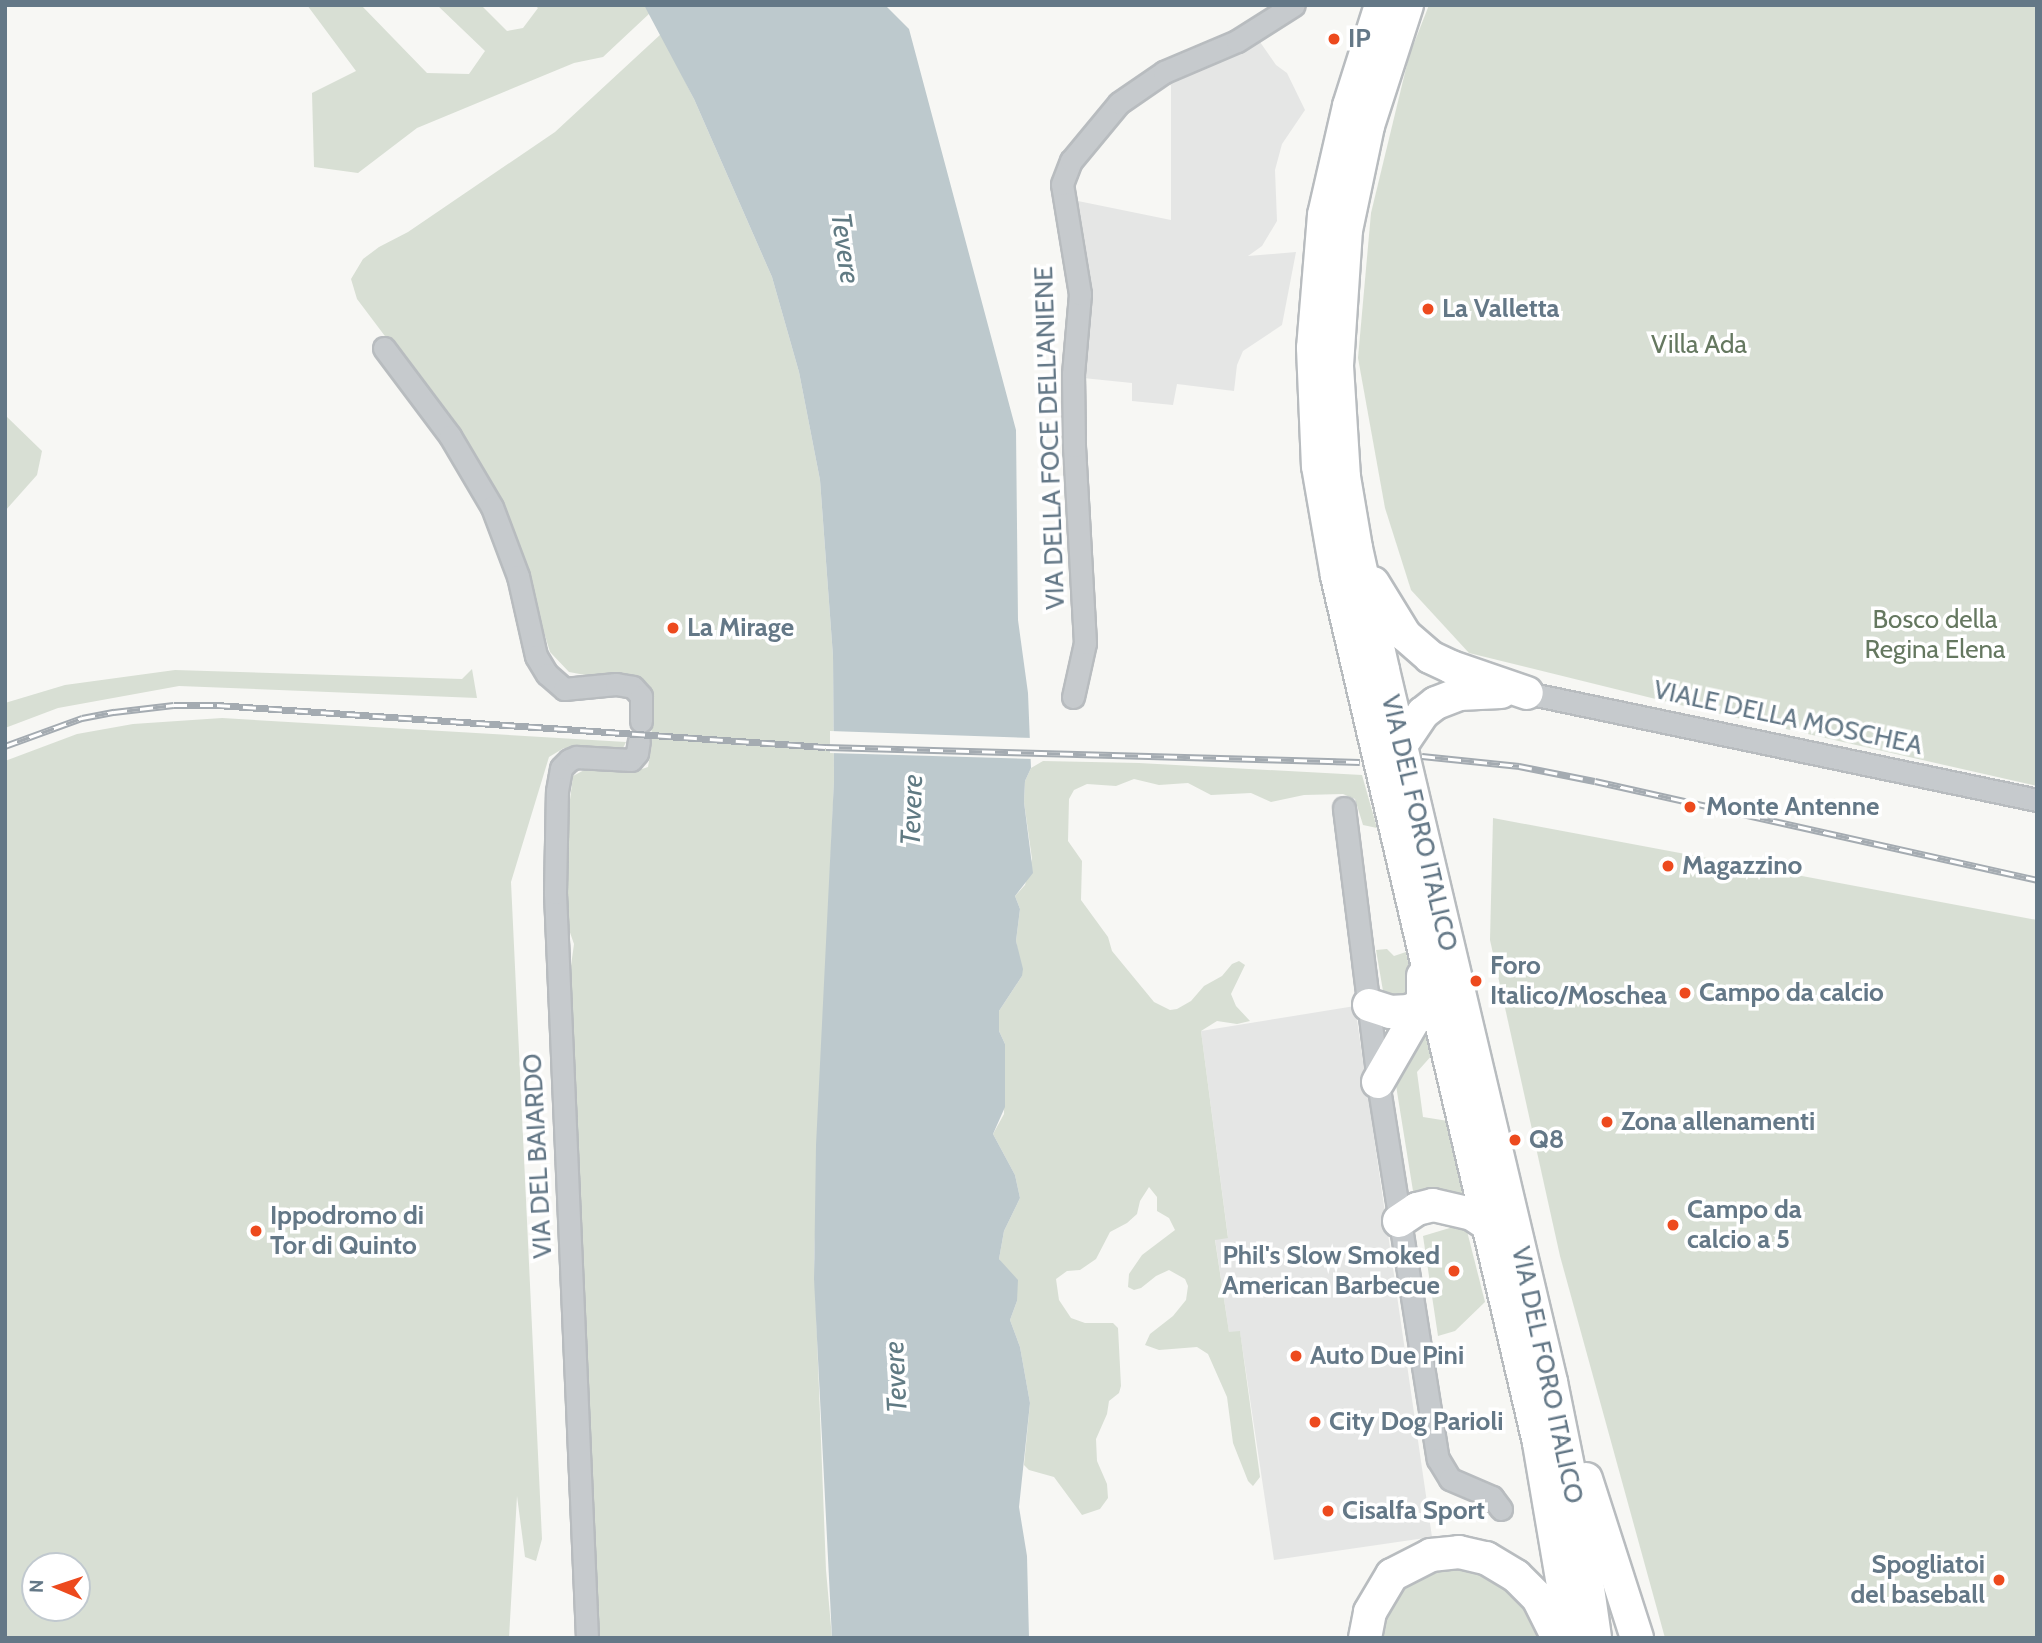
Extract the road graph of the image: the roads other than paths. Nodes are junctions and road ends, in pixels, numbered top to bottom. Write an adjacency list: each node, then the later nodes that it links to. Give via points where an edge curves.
1 (1294, 5): 7 (street, VIA DELLA FOCE DELL'ANIENE, via 1237,41 1164,72 1119,103 1071,161 1062,184 1080,294 1073,374 1074,446 1085,643)
2 (1381, 5): 11 (highway, VIA DEL FORO ITALICO, via 1339,140 1324,215 1313,337 1315,426 1334,566)
3 (1407, 5): 5 (highway, VIA DEL FORO ITALICO, via 1355,180 1339,295 1340,432)
4 (384, 348): 19 (street, VIA DEL BAIARDO, via 450,436 492,508 518,576 536,656 547,674 564,690 616,684 633,687 641,696 637,753 631,760 576,757 561,768 558,782 555,894)
5 (1356, 548): 6 (highway, via 1399,626 1423,652 1451,667); 8 (highway, VIA DEL FORO ITALICO)
6 (1527, 693): 8 (highway, via 1469,692 1442,699 1423,713); 9 (street, VIALE DELLA MOSCHEA)
7 (1073, 697)
8 (1402, 744): 17 (highway, VIA DEL FORO ITALICO)
9 (2037, 800)
10 (1344, 808): 13 (street)
11 (1419, 923): 12 (highway, via 1417,946 1426,993); 16 (highway, VIA DEL FORO ITALICO)
12 (1423, 1004): 13 (highway, via 1409,1011 1390,1012); 14 (highway)
13 (1368, 1005): 14 (street)
14 (1378, 1082): 15 (street)
15 (1399, 1221): 16 (highway, via 1433,1205 1465,1212); 18 (street, via 1438,1460 1450,1479 1492,1497)
16 (1487, 1224): 22 (highway, VIA DEL FORO ITALICO, via 1546,1476)
17 (1550, 1382): 23 (highway, VIA DEL FORO ITALICO, via 1577,1511); 24 (highway, via 1598,1512)
18 (1501, 1509)
19 (587, 1638)
20 (1365, 1638): 21 (highway, via 1370,1612 1392,1575 1431,1555 1451,1552 1486,1558 1516,1576 1538,1598)
21 (1558, 1638)
22 (1572, 1638)
23 (1595, 1638)
24 (1637, 1638)

